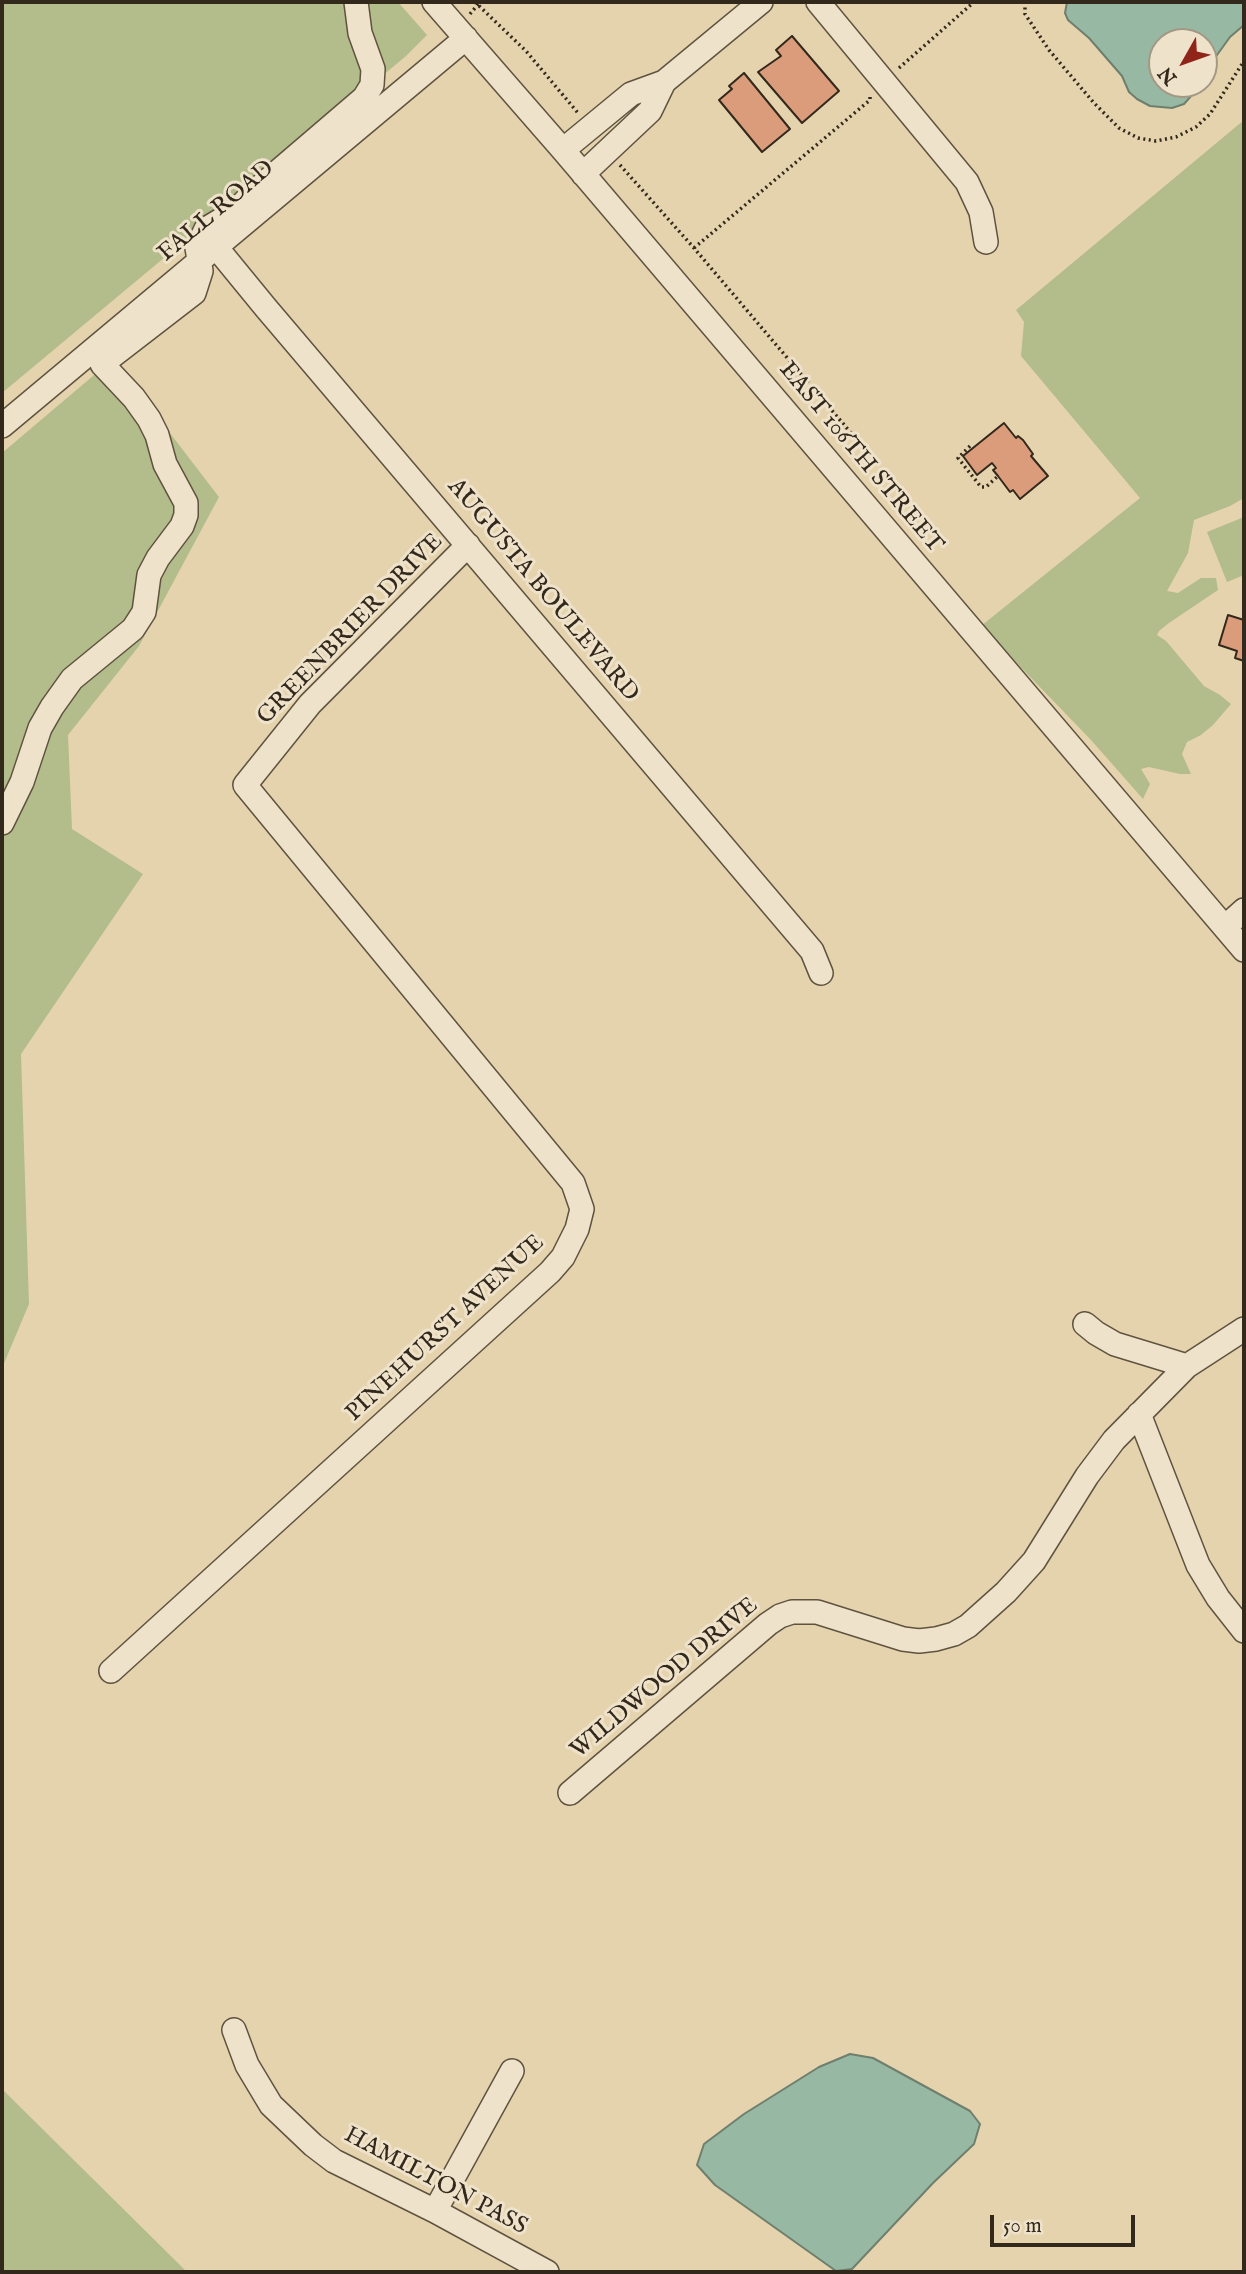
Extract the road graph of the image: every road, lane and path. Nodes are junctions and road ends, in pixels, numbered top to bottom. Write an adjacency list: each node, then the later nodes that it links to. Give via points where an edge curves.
1 (356, 2): 18 (street, via 360,33 373,69 372,85 364,98 236,211 206,229 197,248)
2 (434, 2): 8 (street, EAST 106TH STREET)
3 (475, 2): 12 (path, via 526,51)
4 (761, 2): 11 (street)
5 (818, 2): 10 (street)
6 (974, 2): 10 (path)
7 (1025, 2): 9 (path, via 1025,14 1049,50 1119,128 1138,138 1156,141 1196,127 1210,114)
8 (466, 38): 13 (street, EAST 106TH STREET); 18 (street, FALL ROAD)
9 (1244, 61)
10 (883, 81): 16 (street, via 967,182 981,212); 17 (path, via 870,100)
11 (664, 82): 12 (street, via 631,94); 14 (street, via 650,111)
12 (590, 127): 13 (street)
13 (563, 150): 15 (street, EAST 106TH STREET)
14 (608, 150): 15 (street); 17 (path)
15 (583, 174): 27 (street, EAST 106TH STREET)
16 (986, 242)
17 (694, 248): 21 (path)
18 (208, 254): 19 (street, FALL ROAD); 23 (street, AUGUSTA BOULEVARD, via 266,308); 25 (street, via 194,293 102,365 134,398 157,435 165,464 186,503 183,526 149,575 144,612 133,629 72,679 51,707 22,782)
19 (2, 426)
20 (970, 446): 22 (path, via 958,458 981,487)
21 (868, 453)
22 (998, 476)
23 (468, 545): 24 (street, GREENBRIER DRIVE, via 310,704); 29 (street, AUGUSTA BOULEVARD, via 813,951)
24 (245, 785): 35 (street, PINEHURST AVENUE, via 573,1183 582,1209 571,1244 550,1272)
25 (5, 812)
26 (1244, 910): 27 (street)
27 (1225, 927): 28 (street, EAST 106TH STREET)
28 (1244, 950)
29 (821, 973)
30 (1085, 1324): 32 (street, via 1115,1344)
31 (1244, 1329): 32 (street, WILDWOOD DRIVE)
32 (1187, 1366): 33 (street, WILDWOOD DRIVE)
33 (1139, 1414): 34 (street, via 1198,1565); 36 (street, WILDWOOD DRIVE, via 1087,1476 1034,1561 968,1626 919,1641 817,1612 780,1616)
34 (1244, 1631)
35 (111, 1671)
36 (570, 1793)
37 (234, 2030): 39 (street, HAMILTON PASS, via 247,2065 271,2105 290,2125 334,2161)
38 (512, 2071): 39 (street)
39 (435, 2211): 40 (street, HAMILTON PASS)
40 (547, 2272)

